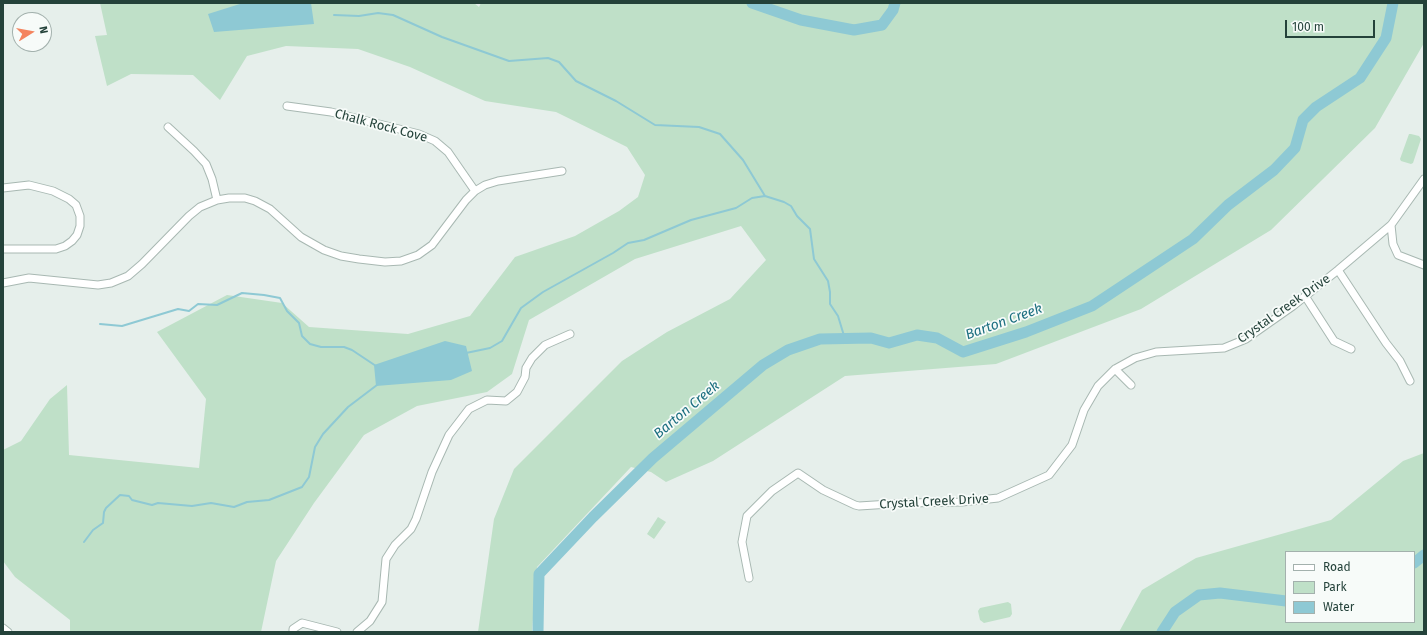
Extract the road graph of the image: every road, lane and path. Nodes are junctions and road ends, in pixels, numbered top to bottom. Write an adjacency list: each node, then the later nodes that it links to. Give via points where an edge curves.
1 (287, 106): 6 (street, Chalk Rock Cove, via 331,112 419,134 435,141 448,152)
2 (168, 127): 7 (street, via 206,164)
3 (562, 171): 6 (street, via 498,181)
4 (1424, 179): 8 (street, Crystal Creek Drive)
5 (3, 188): 9 (street, via 29,185 53,191 76,205 80,216 77,235 65,246 56,249)
6 (475, 191): 7 (street, via 432,245 418,255 401,261 385,262 341,256 324,250 301,237 270,209 255,201 245,198)
7 (217, 200): 12 (street, via 200,207 128,276 111,283 98,285 29,278)
8 (1391, 225): 10 (street, via 1393,244 1398,255); 11 (street, Crystal Creek Drive)
9 (4, 250)
10 (1424, 265)
11 (1338, 270): 13 (street, Crystal Creek Drive); 17 (street, via 1400,361)
12 (5, 284)
13 (1305, 296): 15 (street, via 1334,341); 16 (street, Crystal Creek Drive, via 1246,339 1224,348 1156,352 1134,358)
14 (570, 334): 24 (street, via 545,345 532,358 517,392 506,401 487,400 469,409 449,434 411,529 395,545 386,559 382,602 370,621)
15 (1351, 349)
16 (1115, 369): 18 (street); 19 (street, Crystal Creek Drive, via 1098,386 1084,410 1072,445 1049,475 998,498 854,506 798,474 772,491 747,516 742,542)
17 (1410, 381)
18 (1131, 385)
19 (749, 578)
20 (3, 628): 21 (street)
21 (8, 632)
22 (293, 632): 23 (street, via 293,629 302,623)
23 (337, 632)
24 (357, 632)

